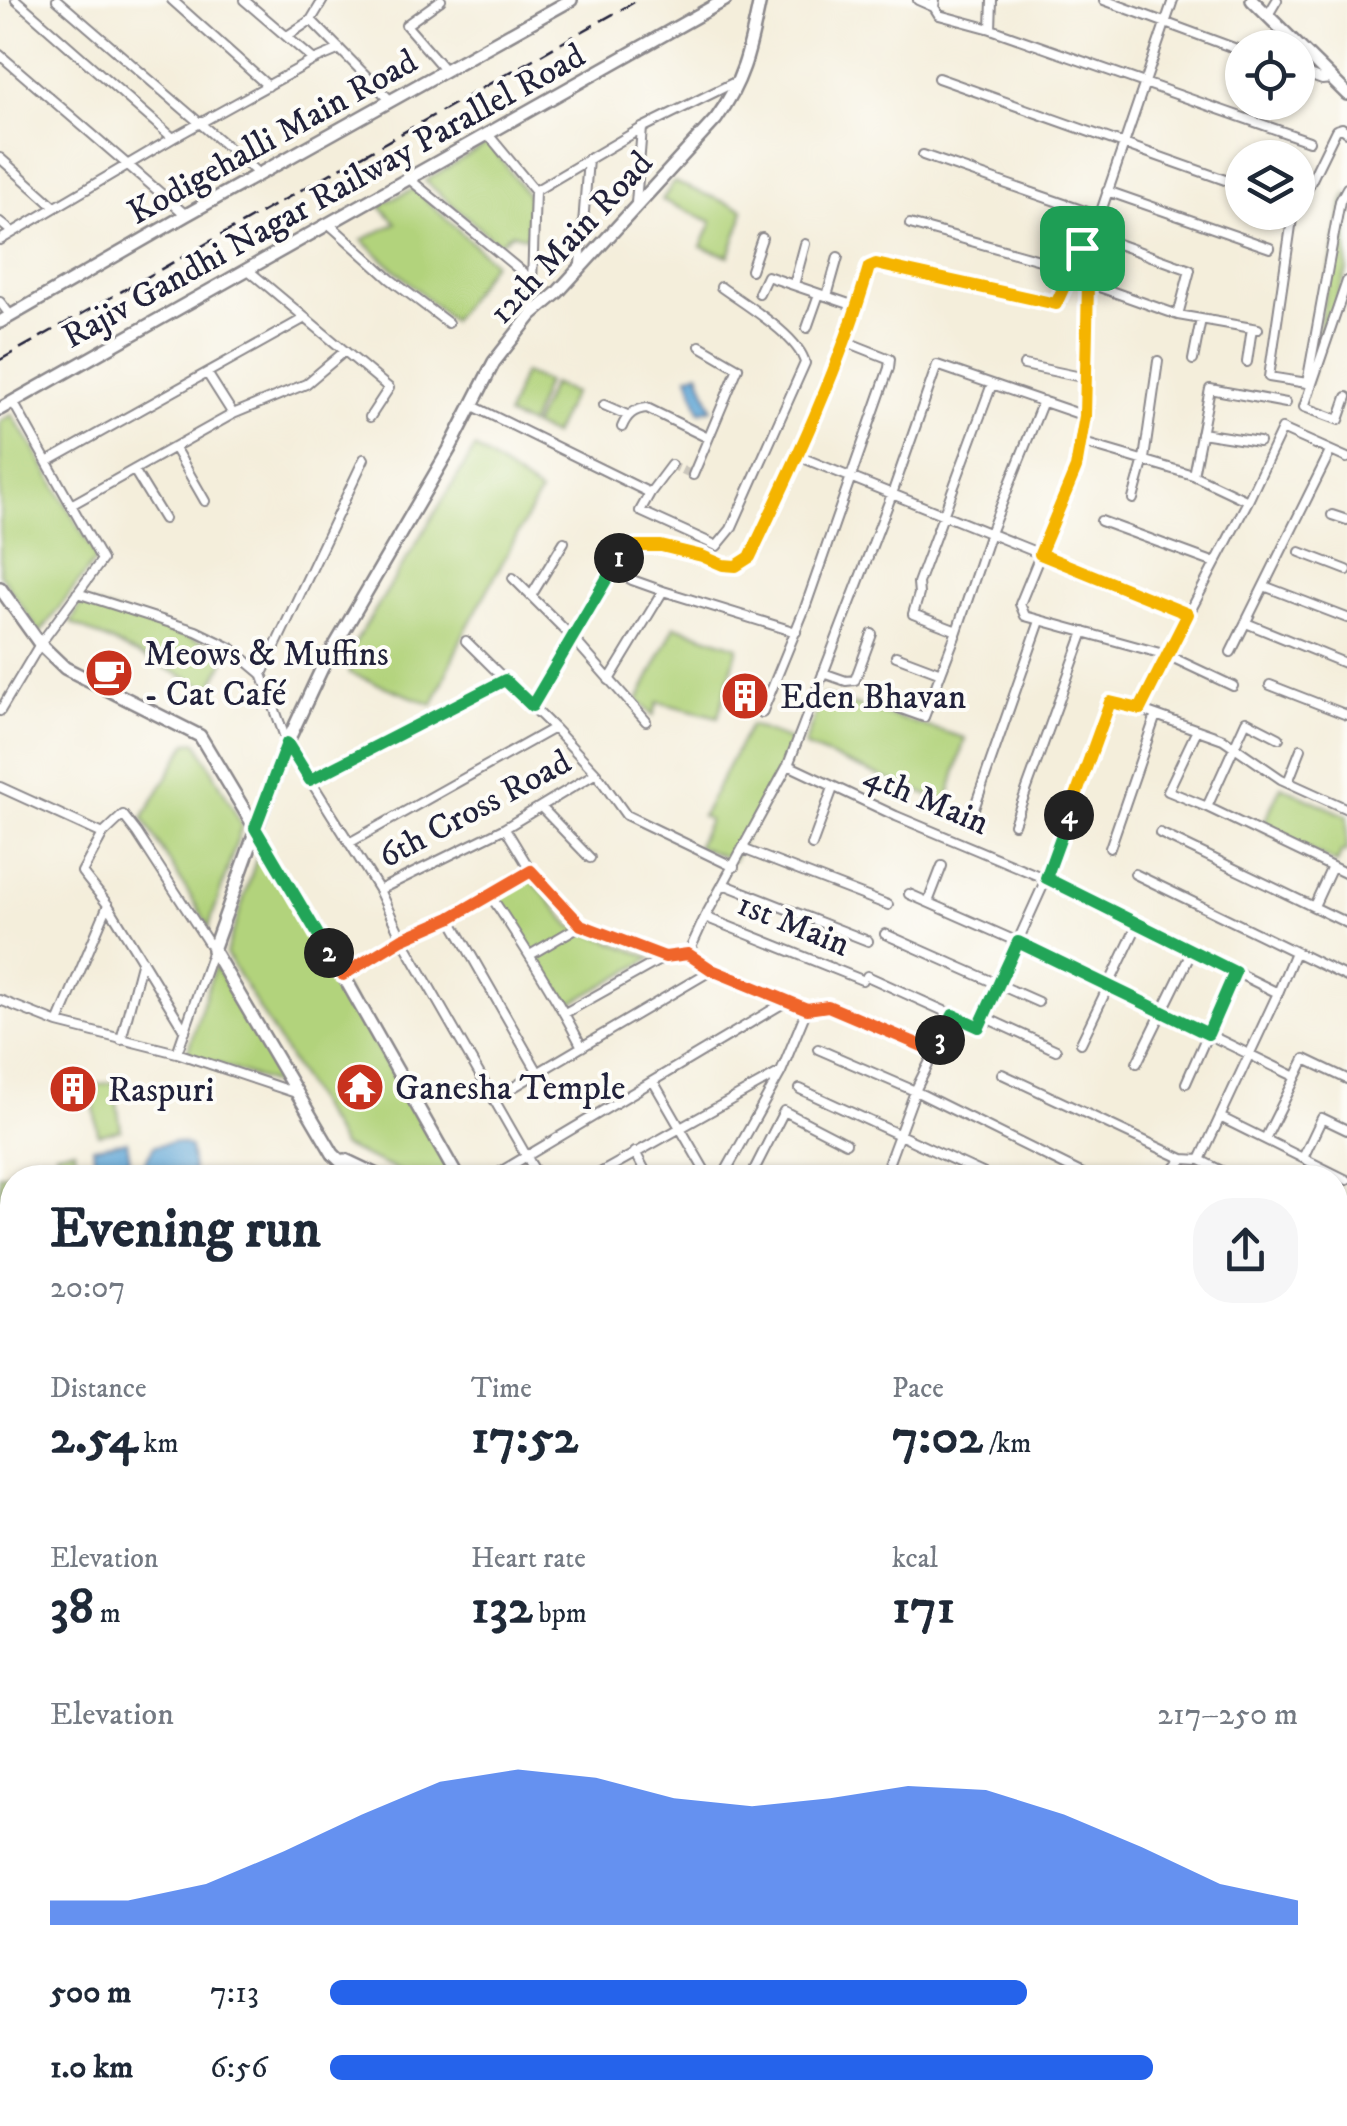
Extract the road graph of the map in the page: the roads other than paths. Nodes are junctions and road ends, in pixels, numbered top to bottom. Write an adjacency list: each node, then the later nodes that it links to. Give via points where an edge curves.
1 (16, 0): 41 (street)
2 (57, 0): 37 (street)
3 (172, 0): 34 (street)
4 (244, 0): 23 (street)
5 (323, 0): 20 (street)
6 (442, 0): 28 (street, via 406,25)
7 (571, 0): 28 (street, Kodigehalli Main Road)
8 (725, 0): 40 (street, Rajiv Gandhi Nagar Railway Parallel Road)
9 (760, 0): 31 (street, 12th Main Road)
10 (918, 0): 17 (street)
11 (992, 0): 22 (street)
12 (1104, 0): 18 (street)
13 (1141, 0): 18 (street)
14 (1173, 0): 21 (street)
15 (1252, 0): 19 (street)
16 (1277, 0): 19 (street)
17 (935, 4): 22 (street, via 939,15)
18 (1137, 12): 21 (street)
19 (1268, 15): 32 (street)
20 (311, 20): 23 (street); 25 (street)
21 (1166, 22): 24 (street); 33 (street)
22 (991, 29): 33 (street)
23 (286, 36): 27 (street)
24 (1225, 45)
25 (340, 49): 27 (street); 36 (street)
26 (0, 55): 47 (street)
27 (314, 60): 34 (street)
28 (445, 70): 36 (street, Kodigehalli Main Road)
29 (1315, 77): 32 (street)
30 (938, 78): 43 (street)
31 (741, 79): 38 (street); 56 (street, 12th Main Road, via 716,119)
32 (1333, 79): 35 (street)
33 (1145, 84): 42 (street); 43 (street)
34 (268, 86): 37 (street)
35 (1347, 94)
36 (392, 101): 49 (street, Kodigehalli Main Road)
37 (201, 122): 41 (street); 49 (street)
38 (642, 128): 46 (street); 56 (street)
39 (1347, 132): 48 (street, via 1336,130)
40 (486, 133): 50 (street, Rajiv Gandhi Nagar Railway Parallel Road); 53 (street)
41 (173, 138): 47 (street)
42 (1306, 140)
43 (1125, 144): 51 (street); 54 (street)
44 (924, 155): 58 (street)
45 (0, 158): 55 (street)
46 (588, 159): 53 (street); 70 (street)
47 (128, 165): 55 (street); 57 (street)
48 (1315, 172)
49 (260, 175): 57 (street, Kodigehalli Main Road)
50 (408, 178): 60 (street, Rajiv Gandhi Nagar Railway Parallel Road); 74 (street)
51 (1225, 180)
52 (1347, 188): 62 (street, via 1307,383 1270,377)
53 (535, 190): 74 (street)
54 (1107, 190): 58 (street); 68 (street)
55 (55, 207): 63 (street)
56 (636, 208): 70 (street, 12th Main Road)
57 (186, 215): 86 (street, Kodigehalli Main Road)
58 (1099, 216): 64 (street)
59 (0, 222): 63 (street)
60 (328, 223): 71 (street, Rajiv Gandhi Nagar Railway Parallel Road); 88 (street)
61 (910, 224): 72 (street)
62 (1290, 230)
63 (12, 232): 66 (street)
64 (1094, 235): 72 (street); 76 (street); 83 (street, via 1190,270)
65 (762, 238): 73 (street)
66 (0, 240)
67 (805, 244): 77 (street)
68 (1270, 248)
69 (838, 257): 80 (street)
70 (580, 268): 84 (street, 12th Main Road)
71 (247, 269): 85 (street); 102 (street, Rajiv Gandhi Nagar Railway Parallel Road)
72 (1072, 269): 82 (street, via 1056,304 876,264 869,267)
73 (751, 270)
74 (532, 280): 84 (street)
75 (1347, 281): 100 (street, via 1304,407 1339,420)
76 (1088, 283): 83 (street); 98 (street)
77 (794, 286): 79 (street, via 767,276); 80 (street)
78 (721, 287): 128 (street, via 783,334 805,363 717,546 640,511)
79 (759, 293)
80 (823, 295): 82 (street); 89 (street)
81 (0, 302): 86 (street)
82 (858, 306): 90 (street)
83 (1178, 314): 87 (street)
84 (531, 315): 105 (street, 12th Main Road, via 494,362)
85 (305, 318): 92 (street); 97 (street)
86 (5, 319)
87 (1202, 319): 93 (street); 95 (street, via 1255,329)
88 (448, 323)
89 (807, 328)
90 (847, 342): 118 (street); 127 (street, via 890,359)
91 (700, 346): 113 (street, via 738,368)
92 (345, 351): 107 (street, via 306,384); 110 (street, via 389,388)
93 (1193, 360)
94 (1158, 361): 120 (street)
95 (1246, 362)
96 (1024, 365): 98 (street)
97 (207, 373): 107 (street); 122 (street)
98 (1086, 378): 109 (street)
99 (992, 384): 101 (street); 129 (street, via 936,365); 134 (street)
100 (1347, 397)
101 (1043, 401): 109 (street); 139 (street)
102 (14, 402): 106 (street, Rajiv Gandhi Nagar Railway Parallel Road); 122 (street)
103 (1286, 402): 112 (street, via 1210,389)
104 (604, 405): 108 (street)
105 (473, 406): 128 (street); 185 (street, 12th Main Road, via 322,668)
106 (0, 410)
107 (233, 414): 116 (street)
108 (627, 415): 111 (street); 113 (street, via 647,408)
109 (1085, 416): 114 (street)
110 (370, 417)
111 (622, 427)
112 (1201, 434): 115 (street); 126 (street)
113 (708, 438): 125 (street)
114 (1080, 442): 120 (street); 142 (street)
115 (1258, 442)
116 (174, 447): 124 (street); 131 (street)
117 (1330, 452): 119 (street); 132 (street, via 1282,429); 147 (street)
118 (798, 456): 127 (street); 144 (street, via 750,557 736,566 636,546)
119 (1347, 458)
120 (1144, 459): 126 (street); 130 (street)
121 (364, 460): 169 (street)
122 (48, 462): 133 (street)
123 (672, 465): 128 (street)
124 (134, 470): 133 (street); 136 (street)
125 (693, 475)
126 (1193, 475): 132 (street)
127 (850, 477): 129 (street); 157 (street)
128 (650, 493)
129 (892, 494): 134 (street); 167 (street)
130 (1133, 498)
131 (205, 501)
132 (1248, 501): 143 (street)
133 (71, 505): 150 (street, via 102,560)
134 (943, 514): 139 (street); 156 (street, via 913,614)
135 (1332, 514): 137 (street)
136 (164, 518)
137 (1347, 520)
138 (1102, 521): 143 (street)
139 (990, 534): 142 (street); 156 (street)
140 (564, 542): 151 (street)
141 (1300, 552): 145 (street)
142 (1040, 554): 152 (street); 154 (street, via 1020,604 1025,616)
143 (1214, 563): 152 (street)
144 (612, 568): 149 (street); 160 (street)
145 (1347, 570)
146 (512, 578): 151 (street)
147 (1264, 586): 153 (street); 155 (street)
148 (0, 588): 162 (street)
149 (662, 591): 157 (street); 171 (street)
150 (77, 593): 162 (street); 169 (street, via 196,630)
151 (531, 596): 160 (street)
152 (1188, 614): 164 (street)
153 (1347, 618)
154 (1040, 620): 158 (street); 194 (street)
155 (1246, 623): 163 (street); 166 (street)
156 (957, 631): 168 (street)
157 (796, 632): 178 (street)
158 (1084, 632): 164 (street); 198 (street)
159 (872, 634): 167 (street, via 855,680)
160 (572, 637): 171 (street); 174 (street)
161 (466, 642): 170 (street)
162 (40, 644): 177 (street); 199 (street, via 65,668 200,736)
163 (1231, 652)
164 (1167, 655): 173 (street); 176 (street)
165 (896, 656): 168 (street)
166 (1347, 664)
167 (823, 673): 188 (street)
168 (941, 673): 175 (street, via 924,717)
169 (262, 674): 185 (street)
170 (505, 680): 174 (street); 190 (street)
171 (610, 680): 181 (street)
172 (1270, 685): 180 (street)
173 (1233, 686)
174 (532, 706): 182 (street)
175 (896, 707)
176 (1140, 709): 179 (street); 214 (street, via 1110,702)
177 (0, 711)
178 (762, 713)
179 (1156, 715): 183 (street); 205 (street)
180 (1347, 715)
181 (646, 721)
182 (554, 728): 189 (street); 203 (street)
183 (1197, 730): 186 (street); 196 (street, via 1168,790)
184 (1279, 738): 186 (street, via 1246,721)
185 (287, 743): 190 (street); 199 (street, 12th Main Road)
186 (1235, 747): 191 (street); 196 (street)
187 (1301, 749): 191 (street)
188 (788, 766): 193 (street, 4th Main); 206 (street)
189 (596, 773): 195 (street, 6th Cross Road); 209 (street, via 626,815)
190 (310, 780): 203 (street)
191 (1288, 782): 197 (street)
192 (0, 787): 202 (street)
193 (834, 788): 204 (street); 214 (street, 4th Main)
194 (976, 806)
195 (540, 807): 200 (street, 6th Cross Road); 207 (street)
196 (1207, 808): 210 (street)
197 (1347, 809)
198 (1014, 824)
199 (255, 828): 232 (street, 12th Main Road); 241 (street)
200 (504, 828): 211 (street); 216 (street, 6th Cross Road)
201 (1160, 832): 222 (street)
202 (103, 834): 220 (street, via 82,872); 232 (street, via 122,815)
203 (349, 843): 216 (street)
204 (812, 845)
205 (1110, 848)
206 (743, 850): 209 (street); 221 (street)
207 (590, 858)
208 (942, 866): 219 (street)
209 (734, 867): 215 (street)
210 (1332, 867): 213 (street); 222 (street)
211 (531, 871): 218 (street); 227 (street)
212 (1135, 874): 234 (street)
213 (1347, 874)
214 (1046, 878): 226 (street, 4th Main); 231 (street)
215 (723, 884): 223 (street); 230 (street)
216 (378, 890): 229 (street)
217 (909, 894): 219 (street)
218 (490, 895): 224 (street); 236 (street)
219 (928, 902): 231 (street)
220 (108, 905): 238 (street); 254 (street)
221 (888, 905)
222 (1314, 906): 225 (street)
223 (705, 917): 235 (street); 252 (street, 1st Main)
224 (450, 918): 229 (street); 267 (street)
225 (1347, 923)
226 (1138, 924): 233 (street, 4th Main); 244 (street)
227 (581, 925): 236 (street); 237 (street)
228 (886, 934): 243 (street)
229 (402, 939): 241 (street); 276 (street)
230 (868, 941)
231 (1018, 942): 243 (street); 244 (street)
232 (213, 950): 255 (street); 275 (street)
233 (1192, 950): 240 (street, 4th Main); 250 (street)
234 (1295, 952): 242 (street); 245 (street)
235 (688, 954): 237 (street); 239 (street)
236 (530, 955): 251 (street)
237 (665, 957): 251 (street)
238 (142, 960): 255 (street); 257 (street)
239 (712, 970): 247 (street); 259 (street)
240 (1235, 972): 245 (street, 4th Main); 256 (street)
241 (343, 975): 291 (street)
242 (1347, 977)
243 (999, 983): 248 (street); 253 (street)
244 (1107, 986): 250 (street); 258 (street)
245 (1278, 994): 264 (street)
246 (0, 1000): 254 (street)
247 (787, 1000): 249 (street); 271 (street)
248 (1038, 1002)
249 (807, 1009): 262 (street, via 828,1006); 266 (street)
250 (1162, 1012): 256 (street); 265 (street)
251 (565, 1013): 259 (street)
252 (953, 1015): 253 (street, via 979,1027); 262 (street)
253 (984, 1016): 261 (street)
254 (58, 1022): 257 (street)
255 (185, 1031): 263 (street)
256 (1208, 1034): 264 (street); 272 (street)
257 (120, 1040): 263 (street)
258 (1081, 1043)
259 (582, 1047): 267 (street)
260 (818, 1049): 274 (street)
261 (1056, 1050)
262 (934, 1051): 274 (street)
263 (177, 1054): 275 (street)
264 (1249, 1054): 269 (street); 277 (street)
265 (1138, 1063)
266 (780, 1072): 278 (street); 297 (street)
267 (538, 1074): 276 (street)
268 (1002, 1074): 287 (street)
269 (1296, 1076): 270 (street, via 1304,1059); 281 (street)
270 (1347, 1079)
271 (654, 1081): 278 (street); 285 (street)
272 (1186, 1083)
273 (800, 1088): 280 (street)
274 (915, 1091): 280 (street); 301 (street)
275 (298, 1093): 284 (street)
276 (495, 1098): 285 (street)
277 (1220, 1117): 281 (street); 288 (street)
278 (680, 1130): 283 (street); 296 (street)
279 (1347, 1130): 286 (street, via 1322,1118)
280 (900, 1133): 299 (street); 300 (street)
281 (1265, 1139): 286 (street)
282 (846, 1143): 298 (street, via 784,1111)
283 (635, 1152): 294 (street); 295 (street)
284 (332, 1154): 289 (street); 290 (street)
285 (528, 1156): 292 (street); 293 (street)
286 (1302, 1158): 304 (street)
287 (1183, 1160): 288 (street); 302 (street)
288 (1200, 1160): 303 (street)
289 (344, 1165)
290 (355, 1165)
291 (451, 1165)
292 (512, 1165)
293 (532, 1165)
294 (613, 1165)
295 (642, 1165)
296 (700, 1165)
297 (729, 1165)
298 (757, 1165)
299 (888, 1165)
300 (967, 1165)
301 (1065, 1165)
302 (1178, 1165)
303 (1210, 1165)
304 (1316, 1165)

